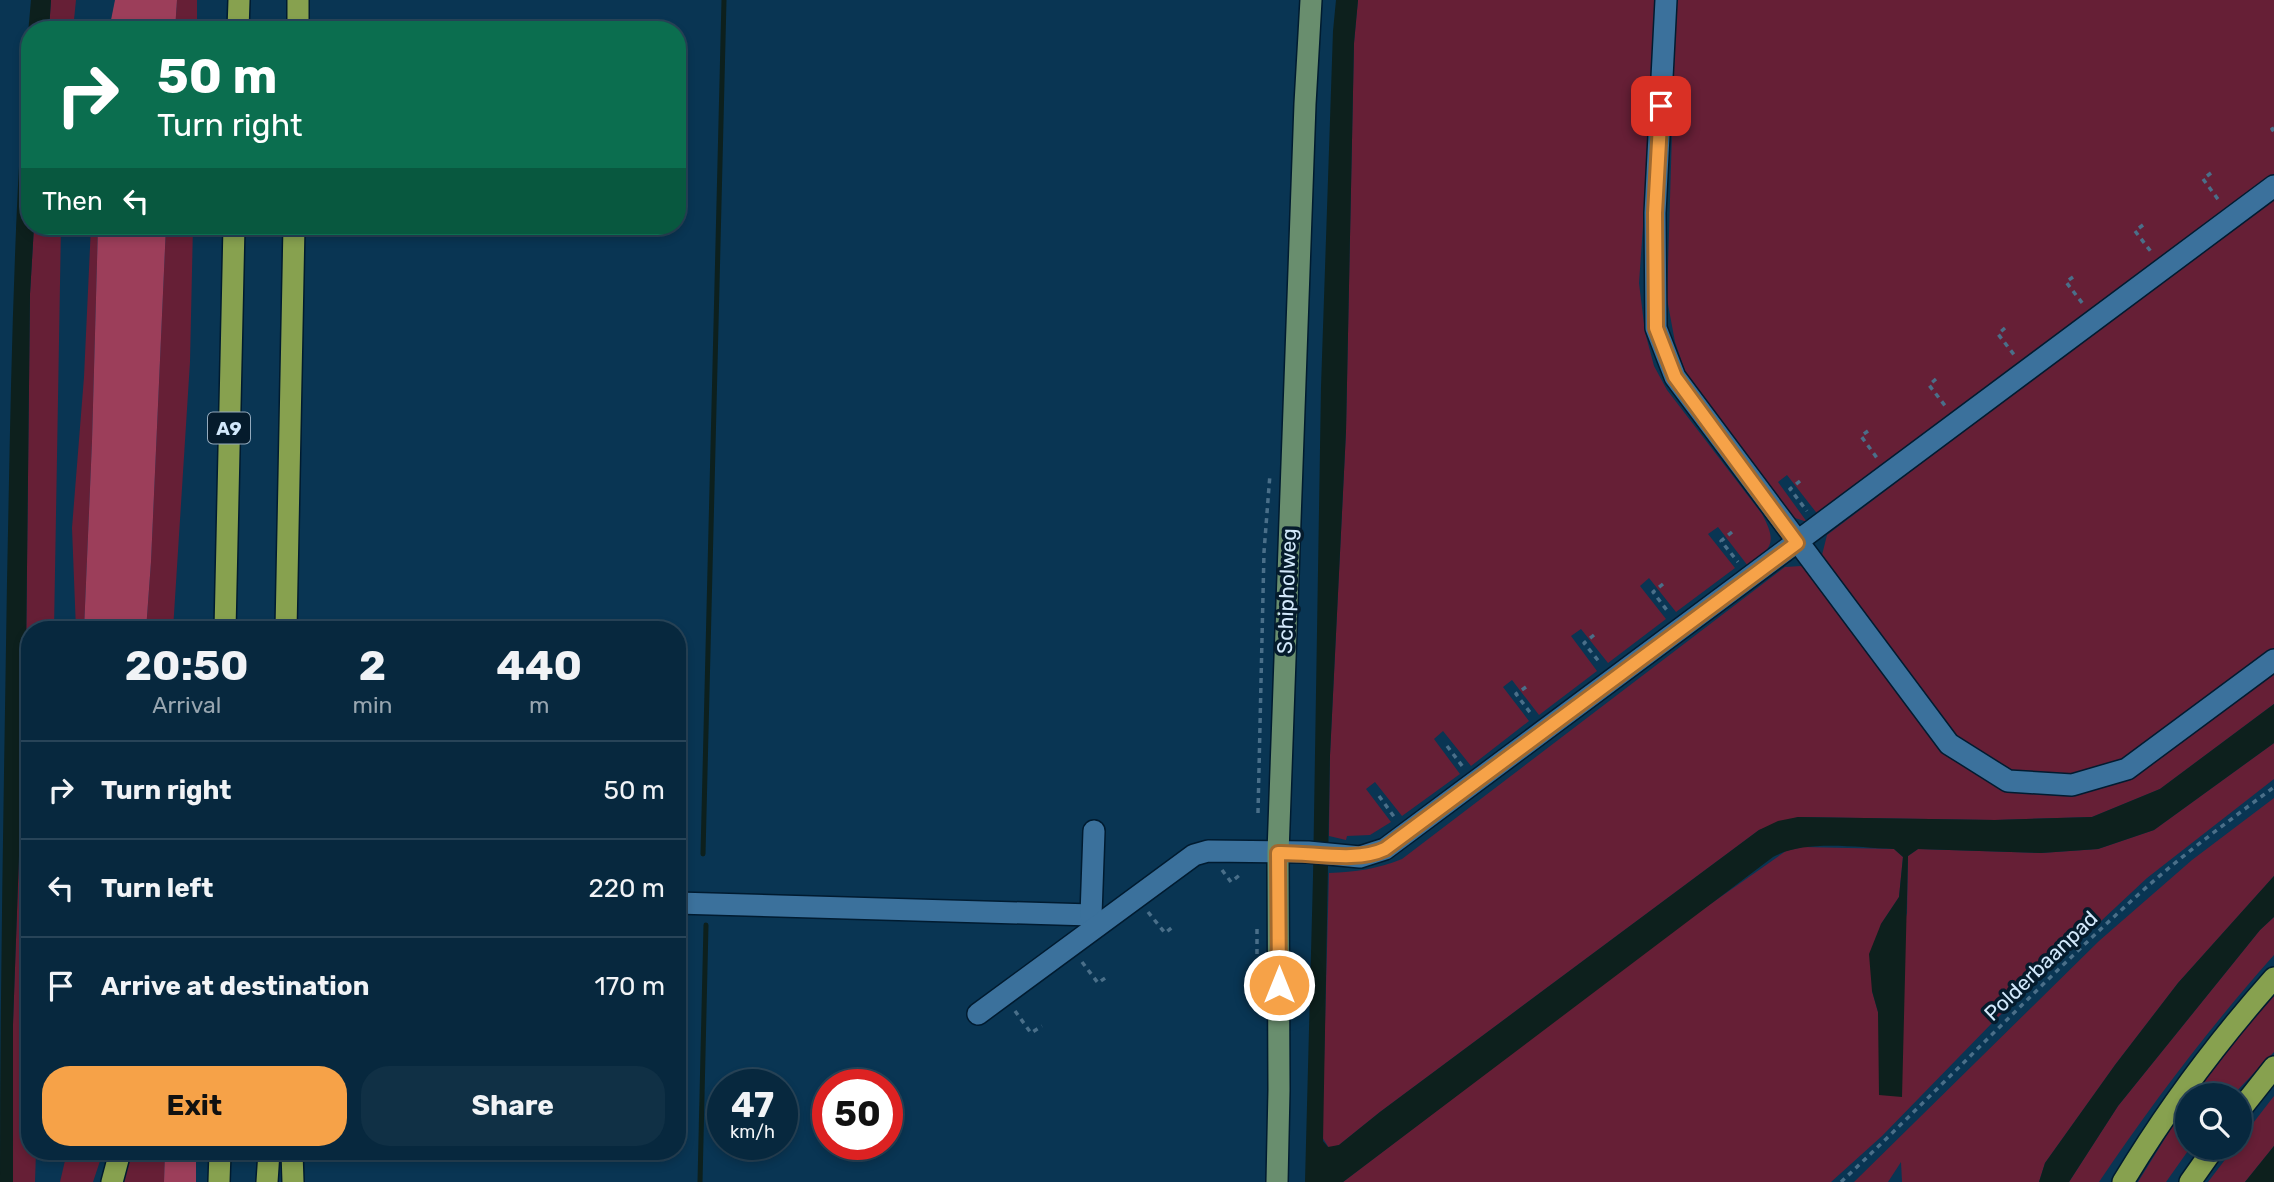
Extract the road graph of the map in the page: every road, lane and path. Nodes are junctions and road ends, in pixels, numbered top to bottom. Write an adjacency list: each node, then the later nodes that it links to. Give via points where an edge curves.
1 (239, 0): 5 (highway)
2 (298, 0): 6 (highway)
3 (1311, 0): 42 (main road, Schipholweg)
4 (1666, 0): 25 (lane, via 1655,213 1656,328 1675,377)
5 (238, 21)
6 (298, 21)
7 (2211, 173): 9 (path, via 2203,179)
8 (2274, 186): 9 (lane)
9 (2232, 217): 13 (lane)
10 (2143, 225): 13 (path, via 2135,231)
11 (234, 235): 28 (highway, A9)
12 (293, 235): 29 (highway)
13 (2164, 268): 15 (lane)
14 (2073, 277): 15 (path, via 2066,282)
15 (2095, 320): 17 (lane)
16 (2005, 328): 17 (path, via 1998,334)
17 (2027, 371): 19 (lane)
18 (1936, 379): 19 (path, via 1929,385)
19 (1958, 422): 21 (lane)
20 (1868, 431): 21 (path, via 1861,436)
21 (1889, 473): 23 (lane)
22 (1800, 481): 23 (path, via 1790,489)
23 (1819, 526): 25 (lane)
24 (1732, 532): 26 (path, via 1721,541)
25 (1797, 543): 26 (lane); 32 (lane, via 1949,744 2008,781 2072,785 2127,769)
26 (1750, 578): 30 (lane)
27 (1663, 584): 30 (path, via 1653,592)
28 (225, 621)
29 (286, 621)
30 (1681, 629): 33 (lane)
31 (1594, 635): 33 (path, via 1584,643)
32 (2274, 660)
33 (1612, 680): 35 (lane)
34 (1526, 687): 35 (path, via 1516,694)
35 (1544, 731): 37 (lane)
36 (1447, 746): 37 (path)
37 (1475, 782): 41 (lane)
38 (2274, 787): 65 (path, Polderbaanpad, via 2142,891 2074,953)
39 (1379, 796): 41 (path)
40 (1094, 831): 45 (lane)
41 (1407, 834): 42 (lane, via 1360,857)
42 (1278, 853): 43 (lane, via 1208,851 1194,855); 64 (main road, Schipholweg)
43 (1137, 895): 45 (lane); 46 (path, via 1165,933)
44 (686, 903): 45 (lane)
45 (1095, 920): 47 (lane)
46 (1175, 925)
47 (1070, 946): 48 (path, via 1098,983); 50 (lane)
48 (1108, 975)
49 (2274, 978): 66 (highway, via 2205,1060)
50 (1004, 995): 51 (lane); 52 (path, via 1031,1033)
51 (978, 1014)
52 (1042, 1026)
53 (2274, 1067): 54 (highway)
54 (2252, 1095)
55 (118, 1160): 60 (highway)
56 (220, 1160): 61 (highway)
57 (268, 1160): 62 (highway)
58 (292, 1160): 63 (highway)
59 (2206, 1160): 67 (highway)
60 (112, 1182)
61 (219, 1182)
62 (267, 1182)
63 (293, 1182)
64 (1277, 1182)
65 (1841, 1182)
66 (2123, 1182)
67 (2190, 1182)

